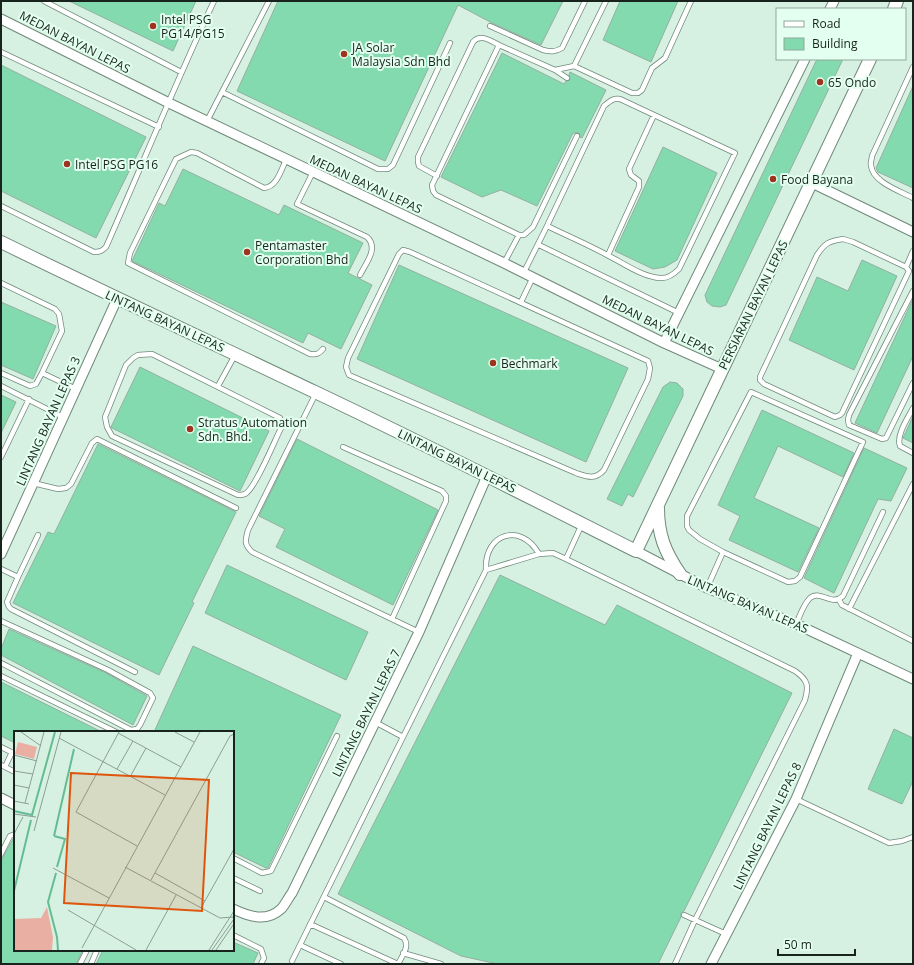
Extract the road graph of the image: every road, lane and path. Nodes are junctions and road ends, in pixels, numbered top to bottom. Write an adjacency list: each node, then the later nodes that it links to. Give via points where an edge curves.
1 (44, 1): 17 (lane)
2 (214, 1): 17 (lane)
3 (269, 1): 19 (lane)
4 (585, 1): 8 (lane, via 562,48 556,52 543,50)
5 (606, 1): 14 (lane)
6 (691, 1): 14 (lane, via 665,58 652,68 642,90 638,93 632,93)
7 (2, 22): 20 (street, MEDAN BAYAN LEPAS)
8 (490, 26)
9 (450, 43): 19 (lane, via 393,165 388,168 378,169)
10 (499, 45): 16 (lane); 27 (lane); 27 (lane, via 480,37 473,42 418,157 419,166)
11 (1, 52): 23 (lane)
12 (805, 60): 46 (street)
13 (870, 60): 28 (street, PERSIARAN BAYAN LEPAS)
14 (574, 66): 16 (lane)
15 (913, 66): 29 (lane, via 872,156 870,166 881,182)
16 (555, 70): 18 (lane)
17 (181, 72): 20 (lane)
18 (567, 78)
19 (222, 92): 22 (lane)
20 (169, 103): 22 (street, MEDAN BAYAN LEPAS); 23 (lane)
21 (654, 115): 31 (lane, via 615,98 604,106); 37 (lane, via 629,169 631,175 639,181 639,187); 37 (lane, via 735,153 674,275 659,278 644,274)
22 (207, 121): 25 (street, MEDAN BAYAN LEPAS)
23 (159, 127): 30 (lane, via 103,251 94,252)
24 (577, 136): 33 (lane, via 533,227 524,235)
25 (286, 160): 26 (street, MEDAN BAYAN LEPAS); 48 (lane, via 274,184 264,188 197,153 191,152 176,159 130,253 128,264 310,354 315,355)
26 (313, 172): 38 (street, MEDAN BAYAN LEPAS); 40 (lane, via 297,204 372,240 372,252)
27 (437, 176): 33 (lane, via 432,188 434,194)
28 (812, 183): 32 (street); 50 (street, PERSIARAN BAYAN LEPAS)
29 (913, 198)
30 (1, 206)
31 (547, 226): 35 (lane); 37 (lane)
32 (913, 232)
33 (519, 235): 38 (lane)
34 (1, 242): 44 (street, LINTANG BAYAN LEPAS)
35 (539, 245): 41 (lane); 46 (lane)
36 (913, 251): 39 (lane)
37 (608, 255)
38 (504, 263): 41 (street, MEDAN BAYAN LEPAS)
39 (906, 267): 39 (lane, via 843,239 832,240 823,246 760,374 760,380 832,416 840,415 908,273)
40 (360, 275)
41 (528, 275): 45 (lane); 47 (street, MEDAN BAYAN LEPAS)
42 (1, 283): 52 (lane, via 58,312 62,331)
43 (913, 291): 53 (lane, via 849,415 849,425 882,439 886,438)
44 (117, 299): 49 (street, LINTANG BAYAN LEPAS); 56 (street, LINTANG BAYAN LEPAS 3)
45 (521, 302): 45 (lane, via 403,250 385,282 346,367 349,374 569,470 589,477 599,476 648,379 648,361)
46 (679, 313): 47 (street)
47 (664, 344): 50 (street, MEDAN BAYAN LEPAS)
48 (323, 349)
49 (236, 354): 55 (lane); 57 (street, LINTANG BAYAN LEPAS)
50 (722, 369): 67 (street, PERSIARAN BAYAN LEPAS)
51 (1, 373): 52 (lane, via 30,386 36,384)
52 (42, 373): 56 (lane)
53 (913, 383)
54 (1, 386): 58 (lane)
55 (218, 386): 55 (lane, via 280,418 281,428 245,494 238,495 112,436 107,427 105,417 126,365 138,355 152,354)
56 (76, 389): 60 (street, LINTANG BAYAN LEPAS 3)
57 (316, 392): 64 (street, LINTANG BAYAN LEPAS); 84 (lane, via 248,530 245,541 247,547 252,552)
58 (29, 399): 60 (lane); 63 (lane)
59 (913, 408): 62 (lane, via 899,438 900,446)
60 (63, 417): 65 (street, LINTANG BAYAN LEPAS 3)
61 (343, 447): 84 (lane, via 442,491 446,496 446,501)
62 (913, 453)
63 (1, 457)
64 (487, 476): 70 (street, LINTANG BAYAN LEPAS); 87 (street, LINTANG BAYAN LEPAS 7)
65 (34, 483): 68 (lane, via 66,488 71,484 92,443 97,439); 72 (street, LINTANG BAYAN LEPAS 3)
66 (913, 484): 83 (lane)
67 (658, 505): 73 (street, PERSIARAN BAYAN LEPAS); 79 (street, via 658,524 662,542 669,559)
68 (236, 508)
69 (883, 512): 82 (lane)
70 (582, 524): 73 (street, LINTANG BAYAN LEPAS); 76 (lane)
71 (38, 535): 80 (lane)
72 (2, 550)
73 (636, 551): 79 (street, LINTANG BAYAN LEPAS)
74 (723, 552): 74 (lane, via 689,530 687,516 751,392 864,442 800,577 795,581 788,582); 81 (lane)
75 (539, 554): 76 (lane, via 553,553); 78 (lane); 78 (lane, via 534,544 526,538 516,535 505,536 489,549)
76 (566, 559): 114 (lane, via 795,671 806,680 808,692 805,700)
77 (1, 569): 80 (lane)
78 (486, 570): 97 (lane)
79 (680, 574): 81 (street, LINTANG BAYAN LEPAS)
80 (18, 577): 91 (lane, via 7,599 9,607)
81 (707, 588): 86 (street, LINTANG BAYAN LEPAS)
82 (839, 600): 83 (lane); 86 (lane, via 834,601 816,595 811,597)
83 (849, 609): 88 (lane)
84 (392, 619): 87 (lane)
85 (1, 621): 90 (lane, via 108,670 150,693 153,698 140,725 137,729 131,730)
86 (796, 624): 89 (street, LINTANG BAYAN LEPAS)
87 (418, 632): 94 (street, LINTANG BAYAN LEPAS 7)
88 (913, 641)
89 (858, 653): 93 (street, LINTANG BAYAN LEPAS); 103 (street, LINTANG BAYAN LEPAS 8)
90 (1, 663)
91 (135, 672)
92 (1, 676): 95 (lane)
93 (913, 679)
94 (375, 722): 97 (lane); 112 (street, LINTANG BAYAN LEPAS 7, via 292,893 281,909 269,916 258,918)
95 (114, 731)
96 (337, 736): 108 (lane, via 271,871 262,873)
97 (403, 737): 111 (lane)
98 (1, 747): 99 (lane)
99 (13, 753): 100 (lane)
100 (3, 766): 101 (lane)
101 (14, 772)
102 (1, 798): 104 (street)
103 (796, 799): 106 (lane, via 889,843); 116 (street, LINTANG BAYAN LEPAS 8)
104 (14, 804)
105 (14, 834): 107 (lane, via 10,836)
106 (913, 837)
107 (1, 854)
108 (234, 859)
109 (234, 878): 110 (lane)
110 (260, 891)
111 (324, 897): 115 (lane); 121 (lane, via 404,938 407,942)
112 (234, 909)
113 (684, 915): 114 (lane)
114 (695, 920): 116 (lane); 129 (lane)
115 (310, 924): 118 (lane); 127 (lane)
116 (726, 934): 130 (street, LINTANG BAYAN LEPAS 8)
117 (234, 936): 125 (lane, via 261,949 264,958)
118 (300, 944): 122 (lane); 126 (lane)
119 (86, 951): 123 (lane)
120 (98, 951): 124 (lane)
121 (403, 954): 127 (lane); 128 (lane)
122 (292, 961)
123 (80, 964)
124 (91, 964)
125 (261, 964)
126 (341, 964)
127 (398, 964)
128 (441, 964)
129 (675, 964)
130 (711, 964)

